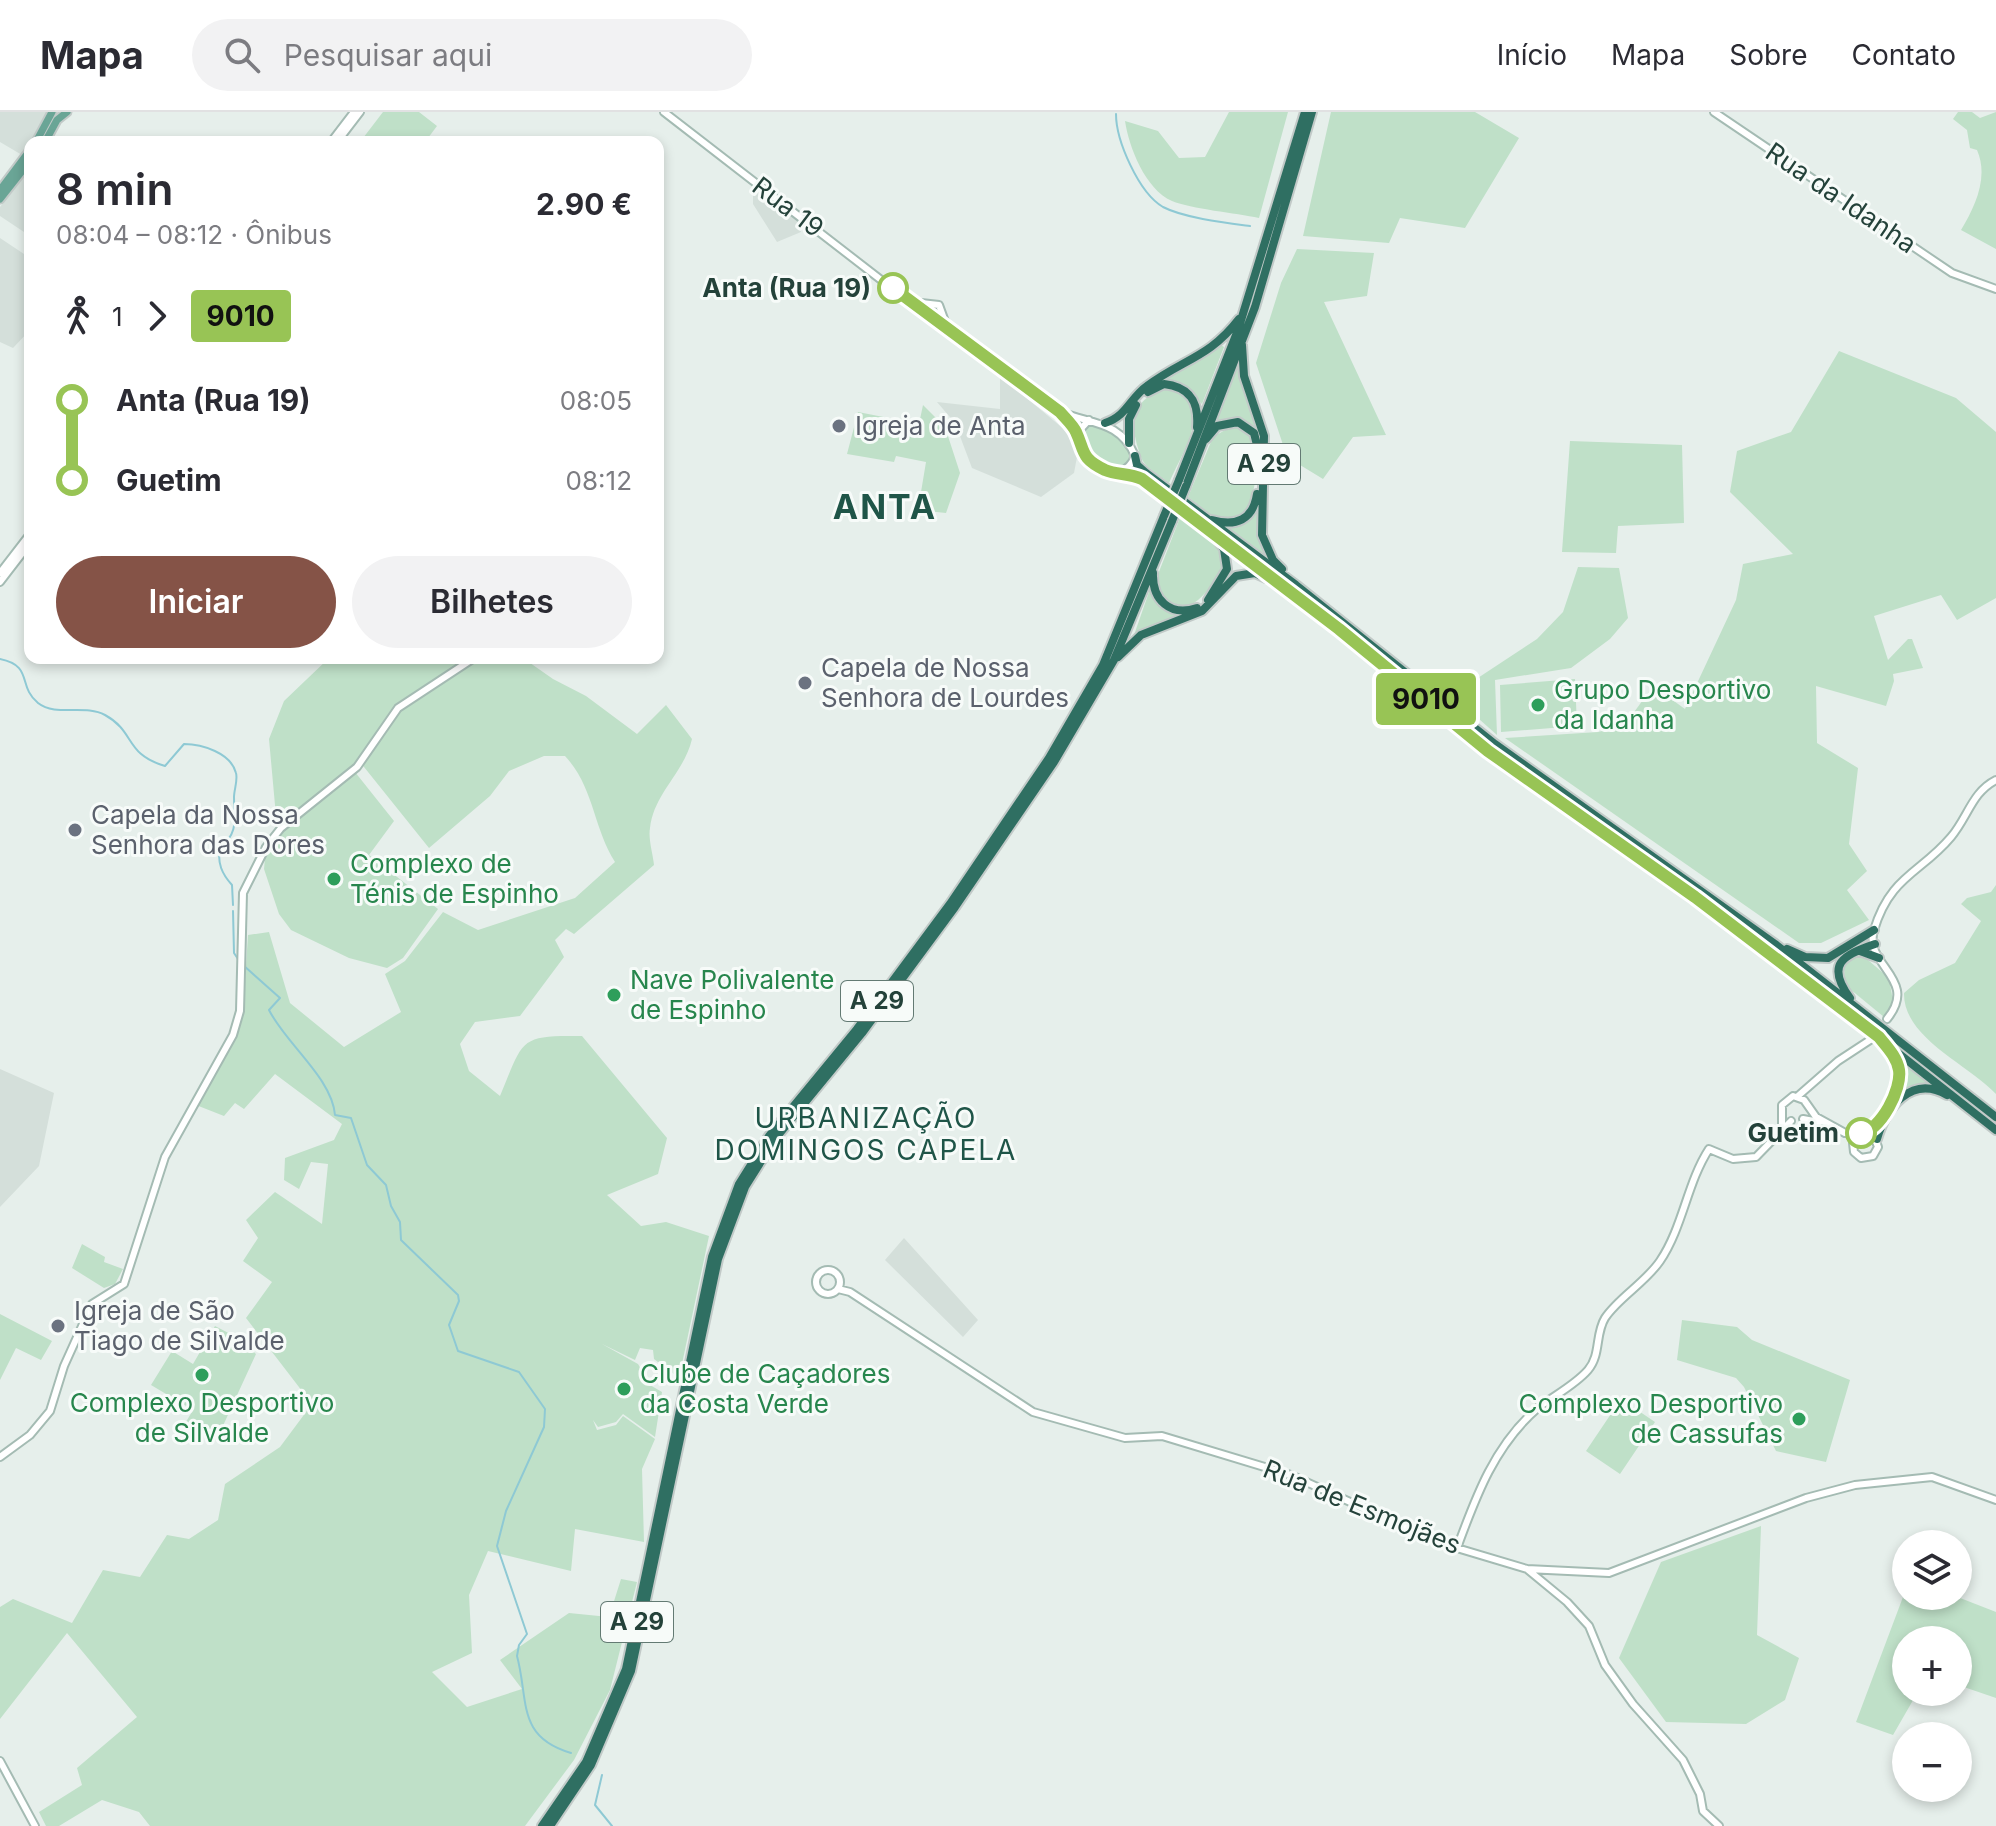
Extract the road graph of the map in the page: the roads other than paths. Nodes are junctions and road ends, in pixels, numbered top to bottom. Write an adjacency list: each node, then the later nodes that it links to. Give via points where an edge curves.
1 (354, 112): 10 (main road)
2 (360, 112): 11 (main road)
3 (664, 112): 17 (main road, Rua 19)
4 (1305, 112): 19 (highway, A 29)
5 (1312, 112): 22 (highway, A 29)
6 (1714, 112): 16 (main road, Rua da Idanha, via 1952,273)
7 (58, 113): 8 (main road); 9 (main road)
8 (41, 136)
9 (48, 136)
10 (336, 136)
11 (342, 136)
12 (24, 158): 14 (main road)
13 (24, 169): 15 (main road)
14 (0, 190)
15 (0, 199)
16 (1996, 289)
17 (927, 310): 18 (main road, via 937,304); 20 (main road)
18 (941, 314): 20 (main road); 21 (main road)
19 (1242, 315): 25 (highway, A 29, via 1213,349 1146,386 1123,415); 26 (highway, A 29)
20 (933, 319): 21 (main road)
21 (947, 328): 23 (main road)
22 (1244, 335): 29 (highway, A 29); 42 (highway, A 29, via 1241,363 1264,436 1262,535 1273,560)
23 (1060, 412): 24 (main road); 27 (main road)
24 (1089, 420): 25 (main road); 27 (main road)
25 (1105, 423): 28 (main road)
26 (1197, 432): 28 (highway, A 29, via 1193,398 1176,385 1164,384 1145,394 1133,410); 32 (highway, A 29)
27 (1077, 433): 31 (main road, via 1080,450 1092,462)
28 (1129, 443): 30 (main road)
29 (1202, 446): 32 (highway, A 29); 33 (highway, A 29, via 1217,426 1238,422 1254,433 1260,453 1258,492 1250,513 1229,524)
30 (1135, 456): 31 (main road); 33 (highway, via 1146,473)
31 (1123, 472): 35 (highway, via 1142,479)
32 (1182, 483): 34 (highway, A 29, bridge)
33 (1204, 516): 42 (highway)
34 (1168, 519): 38 (highway, A 29); 71 (highway, A 29, via 1103,665 1049,758 950,904 769,1136 739,1184 712,1257)
35 (1207, 529): 38 (highway, via 1224,549 1227,569 1200,607 1167,607 1156,593); 41 (highway)
36 (24, 542): 39 (main road)
37 (24, 551): 40 (main road)
38 (1154, 567): 43 (highway, A 29)
39 (0, 573)
40 (0, 582)
41 (1278, 583): 43 (highway, via 1255,573 1236,576 1202,611 1141,635); 54 (highway, via 1488,751 1695,897)
42 (1296, 585): 48 (highway, via 1495,744)
43 (1114, 660): 71 (highway, A 29, via 1054,762 955,907 759,1163 726,1231)
44 (465, 664): 73 (main road, via 398,708 357,767 281,828 266,847 243,893 236,1026 165,1157 124,1284 92,1304 50,1411 30,1435)
45 (1996, 780): 46 (main road, via 1978,792 1945,844 1896,886)
46 (1885, 908): 47 (main road); 49 (main road)
47 (1874, 930): 49 (main road); 50 (highway)
48 (1775, 944): 50 (highway, via 1818,960); 52 (highway)
49 (1875, 944): 50 (highway); 51 (main road)
50 (1855, 947): 51 (highway); 52 (highway, via 1837,972)
51 (1879, 958): 53 (main road, via 1896,981)
52 (1856, 1004): 60 (highway)
53 (1887, 1019)
54 (1875, 1038): 55 (main road); 57 (highway); 65 (highway, via 1897,1061 1900,1080 1876,1124)
55 (1815, 1081): 56 (main road); 58 (main road)
56 (1798, 1096): 58 (main road); 59 (main road, via 1784,1102)
57 (1961, 1102): 64 (highway); 66 (highway, via 1941,1091 1913,1089 1892,1108)
58 (1807, 1106): 61 (main road); 65 (main road, via 1845,1133)
59 (1783, 1115): 62 (main road); 63 (main road)
60 (1996, 1117)
61 (1803, 1119): 62 (main road); 67 (main road, via 1817,1121)
62 (1791, 1121): 63 (main road)
63 (1782, 1128): 75 (main road, via 1756,1157 1733,1159 1709,1149 1661,1260 1605,1318 1588,1370 1539,1407 1501,1449 1470,1507)
64 (1996, 1130)
65 (1863, 1134): 66 (main road); 67 (main road)
66 (1877, 1139): 67 (main road, via 1877,1150 1869,1158 1857,1155)
67 (1853, 1143)
68 (840, 1280): 69 (main road); 69 (main road, via 829,1270 816,1279 825,1294); 70 (main road, Rua de Esmojães)
69 (838, 1289): 70 (main road, Rua de Esmojães)
70 (850, 1292): 76 (main road, Rua de Esmojães, via 1033,1412 1125,1438 1162,1436 1293,1475)
71 (690, 1375): 72 (highway, A 29)
72 (685, 1400): 81 (highway, A 29, via 626,1669 586,1762); 82 (highway, A 29, via 631,1671 607,1736)
73 (0, 1457)
74 (1996, 1500): 78 (main road, Rua de Esmojães, via 1932,1477 1855,1485 1806,1498 1609,1573)
75 (1462, 1536): 76 (main road); 77 (main road)
76 (1457, 1548): 77 (main road, Rua de Esmojães)
77 (1466, 1550): 78 (main road, Rua de Esmojães)
78 (1527, 1569): 83 (main road, via 1579,1614 1633,1704 1683,1760 1703,1811)
79 (0, 1761): 80 (main road)
80 (35, 1826)
81 (542, 1826)
82 (550, 1826)
83 (1719, 1826)

